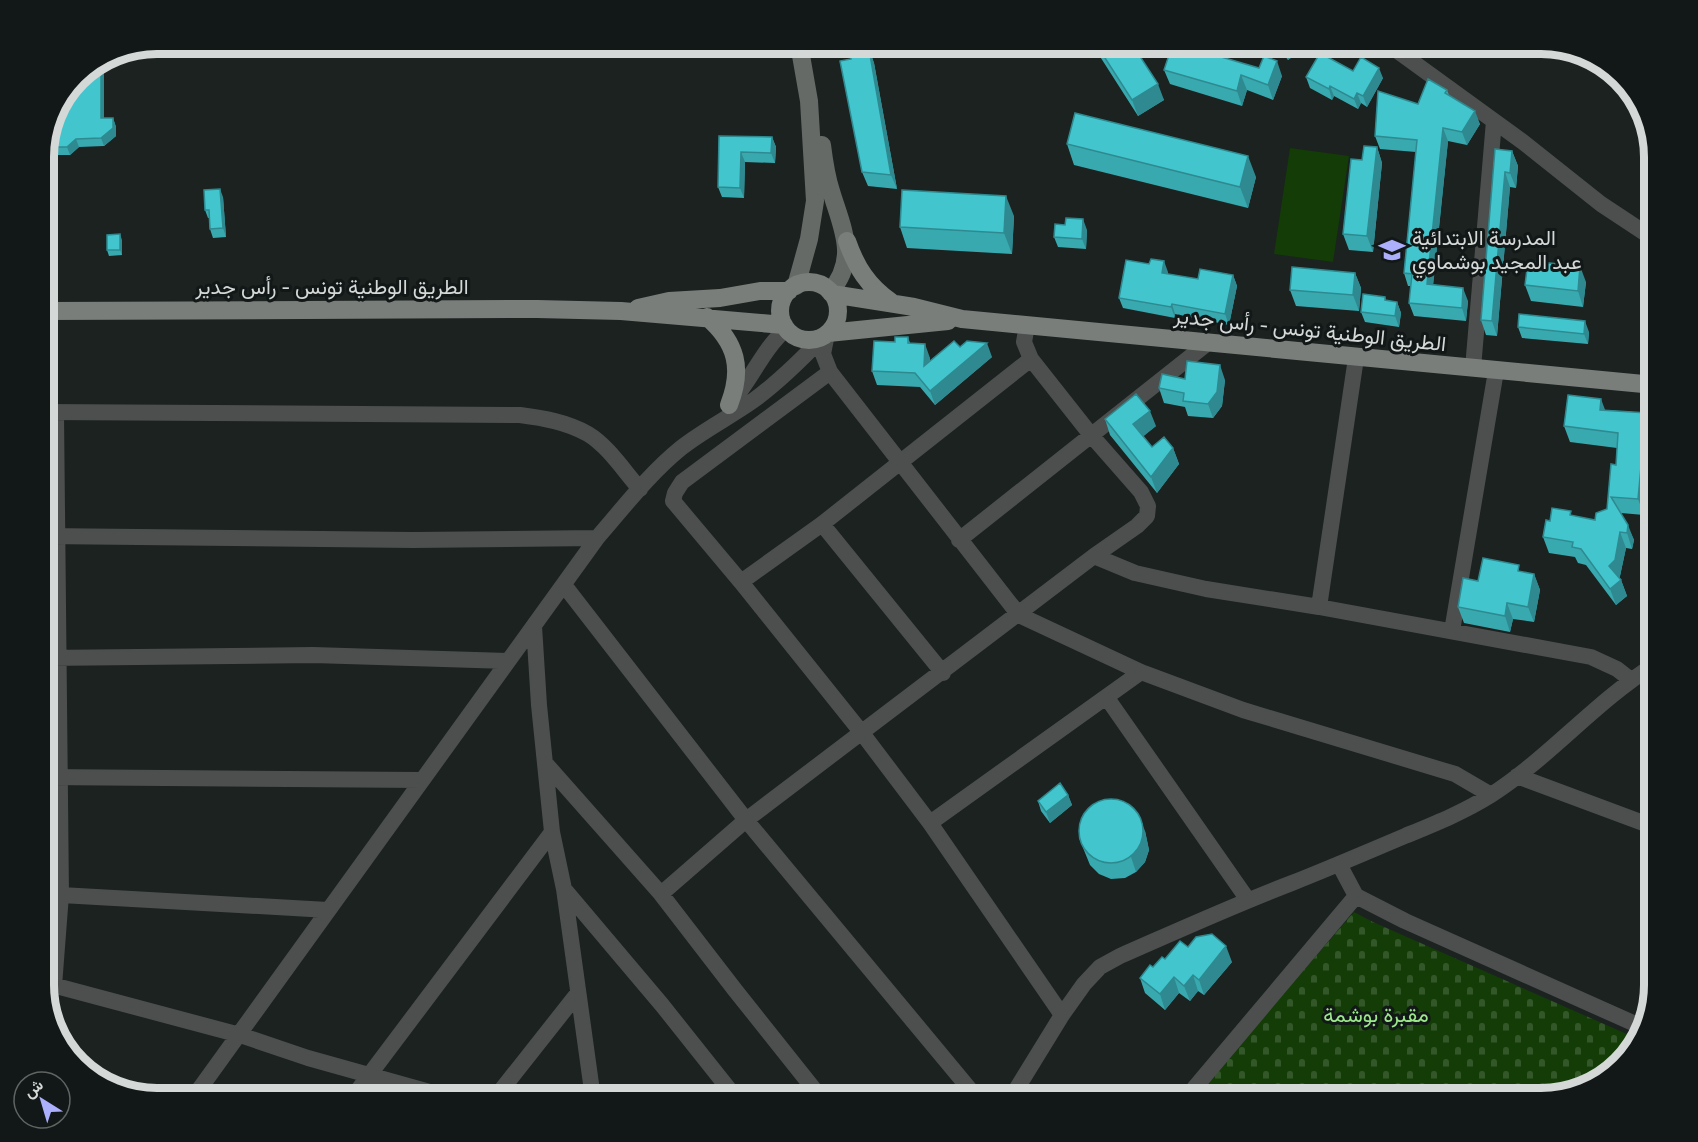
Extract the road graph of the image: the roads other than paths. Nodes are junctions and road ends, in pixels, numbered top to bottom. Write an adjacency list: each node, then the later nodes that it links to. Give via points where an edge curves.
1 (801, 54): 3 (street)
2 (1402, 54): 4 (street)
3 (809, 100): 6 (street); 7 (street, via 815,201 809,239)
4 (1494, 120): 5 (street, via 1601,204); 20 (street)
5 (1644, 232)
6 (847, 241): 8 (street, via 843,274); 9 (main road, via 864,278)
7 (792, 288): 8 (main road, via 810,283); 11 (main road, الطريق الوطنية تونس - رأس جدير, via 669,301); 15 (main road, via 781,307)
8 (831, 293): 9 (main road, الطريق الوطنية تونس - رأس جدير); 16 (main road, via 838,309 837,318)
9 (895, 305): 13 (main road, الطريق الوطنية تونس - رأس جدير)
10 (54, 311): 11 (main road, الطريق الوطنية تونس - رأس جدير)
11 (621, 311): 12 (main road, الطريق الوطنية تونس - رأس جدير)
12 (708, 317): 15 (main road, الطريق الوطنية تونس - رأس جدير); 24 (main road, via 729,341 735,357 737,373)
13 (962, 319): 14 (main road, الطريق الوطنية تونس - رأس جدير); 16 (main road, الطريق الوطنية تونس - رأس جدير)
14 (1027, 325): 17 (main road, الطريق الوطنية تونس - رأس جدير); 19 (street, via 1024,342)
15 (785, 327): 16 (main road, via 800,339 817,339); 24 (street)
16 (826, 334): 22 (street, via 823,354); 26 (street, via 779,380)
17 (1209, 342): 18 (main road, الطريق الوطنية تونس - رأس جدير); 27 (street)
18 (1356, 358): 20 (main road, الطريق الوطنية تونس - رأس جدير); 37 (street)
19 (1031, 359): 27 (street); 28 (street)
20 (1473, 368): 21 (main road, الطريق الوطنية تونس - رأس جدير)
21 (1496, 371): 23 (main road, الطريق الوطنية تونس - رأس جدير); 40 (street)
22 (830, 372): 28 (street); 35 (street, via 682,483 675,493 676,506)
23 (1644, 384)
24 (729, 405): 26 (street)
25 (54, 412): 29 (street, via 520,415 547,419 589,435)
26 (700, 434): 29 (street)
27 (1091, 435): 33 (street); 34 (street, via 1141,492 1148,511 1137,526)
28 (899, 462): 30 (street); 33 (street)
29 (640, 489): 32 (street)
30 (822, 524): 35 (street); 45 (street)
31 (54, 536): 32 (street)
32 (597, 538): 36 (street)
33 (959, 540): 38 (street)
34 (1094, 556): 37 (street, via 1156,578); 38 (street)
35 (741, 582): 48 (street)
36 (564, 585): 39 (street); 55 (street)
37 (1319, 607): 40 (street)
38 (1019, 615): 43 (street); 45 (street)
39 (534, 626): 42 (street); 49 (street)
40 (1452, 631): 46 (street, via 1591,657)
41 (54, 658): 42 (street, via 313,655)
42 (508, 661): 52 (street)
43 (1141, 672): 47 (street); 53 (street, via 1243,710 1455,774)
44 (1644, 672): 46 (street)
45 (942, 673): 48 (street)
46 (1631, 680): 50 (street)
47 (1107, 698): 56 (street); 64 (street)
48 (862, 733): 55 (street); 56 (street)
49 (546, 764): 58 (street); 61 (street)
50 (1517, 776): 53 (street); 57 (street)
51 (54, 777): 52 (street)
52 (422, 780): 65 (street)
53 (1491, 795): 59 (street)
54 (54, 803): 62 (street)
55 (746, 820): 61 (street); 80 (street)
56 (930, 823): 69 (street)
57 (1644, 823)
58 (552, 832): 60 (street); 72 (street)
59 (1339, 864): 63 (street); 64 (street)
60 (564, 889): 68 (street); 78 (street)
61 (661, 894): 79 (street)
62 (61, 895): 65 (street); 66 (street)
63 (1356, 896): 70 (street); 82 (street)
64 (1248, 900): 69 (street, via 1100,967)
65 (328, 910): 71 (street)
66 (54, 946)
67 (54, 990): 71 (street)
68 (578, 993): 76 (street); 77 (street)
69 (1062, 1015): 81 (street)
70 (1636, 1024)
71 (240, 1035): 72 (street); 73 (street)
72 (369, 1076): 74 (street); 75 (street)
73 (200, 1088)
74 (360, 1088)
75 (414, 1088)
76 (503, 1088)
77 (592, 1088)
78 (728, 1088)
79 (813, 1088)
80 (969, 1088)
81 (1017, 1088)
82 (1194, 1088)

